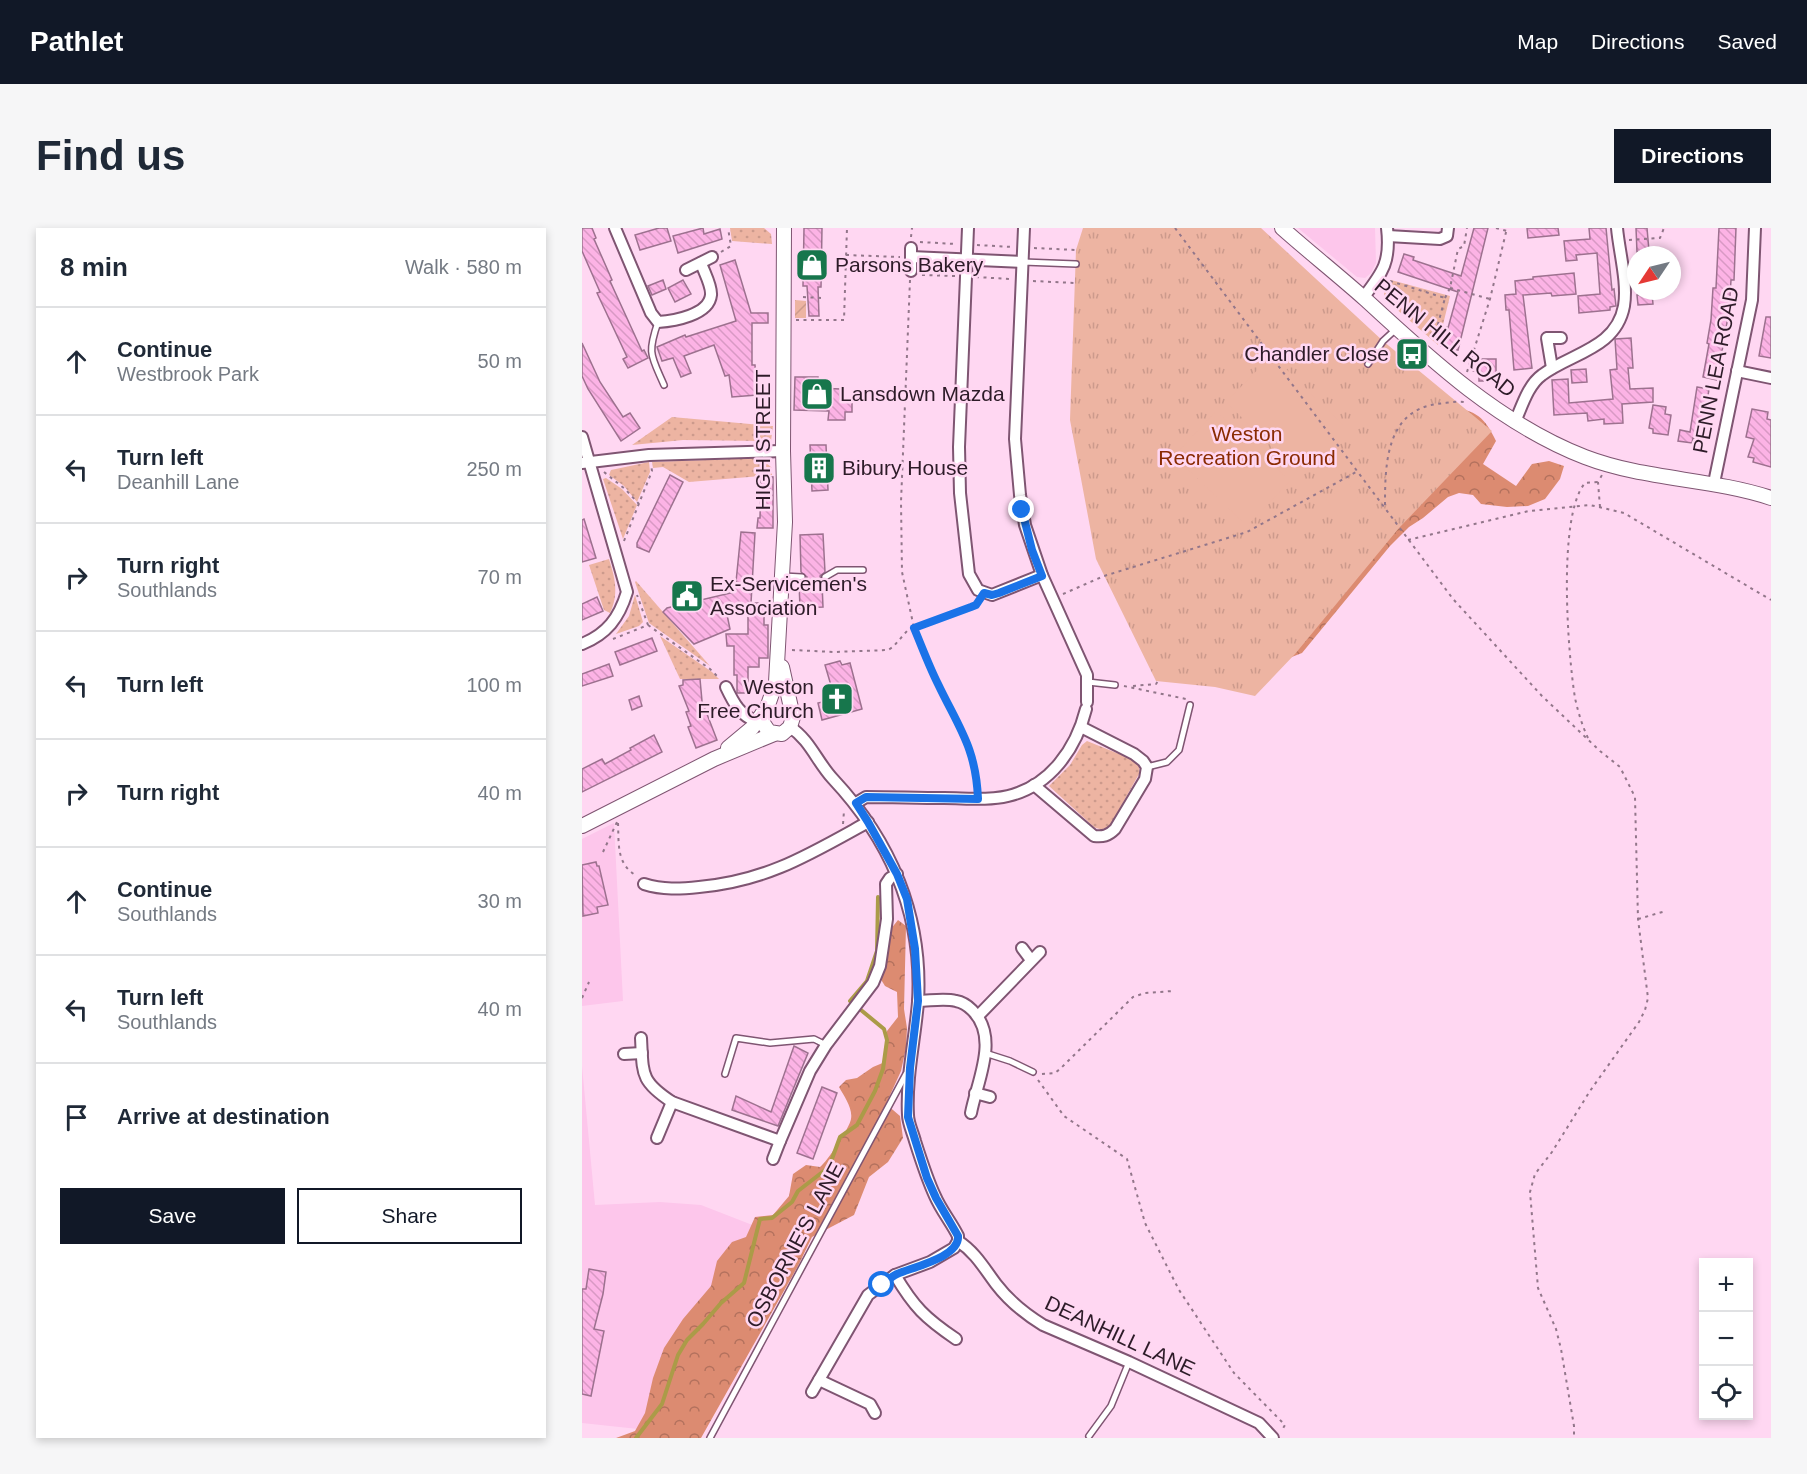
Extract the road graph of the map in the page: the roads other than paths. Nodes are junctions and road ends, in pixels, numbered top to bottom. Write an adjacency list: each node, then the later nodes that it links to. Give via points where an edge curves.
1 (615, 228): 18 (street)
2 (784, 228): 28 (street, HIGH STREET)
3 (968, 228): 11 (street)
4 (1024, 228): 12 (street)
5 (1282, 228): 17 (street, PENN HILL ROAD)
6 (1448, 228): 9 (street, via 1447,236 1440,239)
7 (1617, 228): 22 (street, via 1624,308 1607,337)
8 (1755, 228): 23 (street, PENN LEA ROAD, via 1752,300)
9 (1387, 232): 17 (street, via 1387,260)
10 (712, 257): 13 (street)
11 (966, 259): 12 (street); 16 (street, via 911,249); 34 (street, via 959,447 969,574 978,590 992,595)
12 (1023, 262): 14 (lane); 34 (street, via 1015,439 1025,525)
13 (701, 263): 15 (street); 18 (street, via 712,293 710,303 704,309)
14 (1076, 264)
15 (686, 270)
16 (910, 273)
17 (1363, 298): 19 (street, PENN HILL ROAD)
18 (658, 322): 25 (lane, via 651,350)
19 (1396, 328): 21 (lane); 26 (street, PENN HILL ROAD, via 1429,358)
20 (1561, 338): 22 (street, via 1547,338)
21 (1368, 364)
22 (1552, 368): 26 (street, via 1533,384)
23 (1737, 371): 24 (street); 30 (street, PENN LEA ROAD)
24 (1771, 378)
25 (664, 385)
26 (1515, 422): 30 (street, PENN HILL ROAD, via 1608,465)
27 (582, 437): 29 (street)
28 (783, 451): 29 (street, via 649,455); 33 (street, HIGH STREET, via 785,522)
29 (586, 462): 37 (street, via 594,473 627,592 615,621)
30 (1714, 483): 31 (street, PENN HILL ROAD)
31 (1771, 498)
32 (863, 570): 36 (lane, via 837,570)
33 (781, 576): 35 (lane); 38 (street, HIGH STREET)
34 (1042, 576): 39 (street)
35 (802, 577)
36 (825, 577)
37 (582, 644)
38 (777, 650): 43 (street, HIGH STREET); 44 (street, HIGH STREET, via 776,682)
39 (1088, 682): 40 (lane); 46 (street)
40 (1115, 685)
41 (726, 687): 44 (street, via 743,715)
42 (1190, 705): 49 (lane, via 1179,750 1167,762)
43 (790, 710): 44 (street, via 776,704); 45 (street)
44 (763, 714): 47 (street, via 765,728); 48 (street)
45 (790, 727): 47 (street, via 782,734); 51 (street, DEANHILL LANE, via 806,740 830,776)
46 (1081, 728): 49 (street, via 1134,754); 50 (street, via 1063,760)
47 (774, 734): 48 (street)
48 (714, 759): 53 (street)
49 (1147, 767): 50 (street, via 1145,779 1115,829 1101,837 1086,830)
50 (1034, 785): 51 (street, via 1008,796 866,797)
51 (856, 803): 52 (street, DEANHILL LANE)
52 (868, 822): 54 (street, DEANHILL LANE); 55 (street, via 780,869 750,879 669,890)
53 (582, 826)
54 (897, 874): 59 (street, DEANHILL LANE, via 912,926); 62 (street, via 886,884 887,919 880,966 873,983)
55 (648, 885)
56 (1022, 948): 58 (street)
57 (1040, 952): 58 (street)
58 (1031, 960): 60 (street)
59 (918, 1001): 60 (street, via 956,1001); 66 (street, DEANHILL LANE)
60 (978, 1016): 64 (street, via 984,1029)
61 (641, 1038): 63 (street)
62 (826, 1045): 68 (lane, via 814,1040 770,1043 736,1038); 74 (street, via 810,1071)
63 (642, 1053): 65 (street); 71 (street, via 643,1074 649,1084)
64 (985, 1053): 67 (lane); 69 (street)
65 (624, 1054)
66 (910, 1068): 76 (street, DEANHILL LANE, via 908,1117 927,1178); 85 (lane, OSBORNE'S LANE)
67 (1033, 1072)
68 (725, 1074)
69 (975, 1094): 70 (street); 72 (street)
70 (990, 1097)
71 (672, 1102): 73 (street); 74 (street)
72 (971, 1113)
73 (657, 1138)
74 (780, 1141): 75 (street)
75 (773, 1159)
76 (958, 1241): 77 (street, via 954,1248 930,1262); 79 (street, DEANHILL LANE, via 973,1252 998,1286 1031,1318)
77 (895, 1275): 78 (street, via 910,1300 930,1321); 80 (street, via 868,1295)
78 (956, 1339)
79 (1129, 1362): 83 (lane, via 1112,1406); 84 (street, DEANHILL LANE, via 1259,1423)
80 (819, 1380): 81 (street); 82 (street)
81 (813, 1392)
82 (875, 1404)
83 (1089, 1436)
84 (1275, 1437)
85 (710, 1438)

